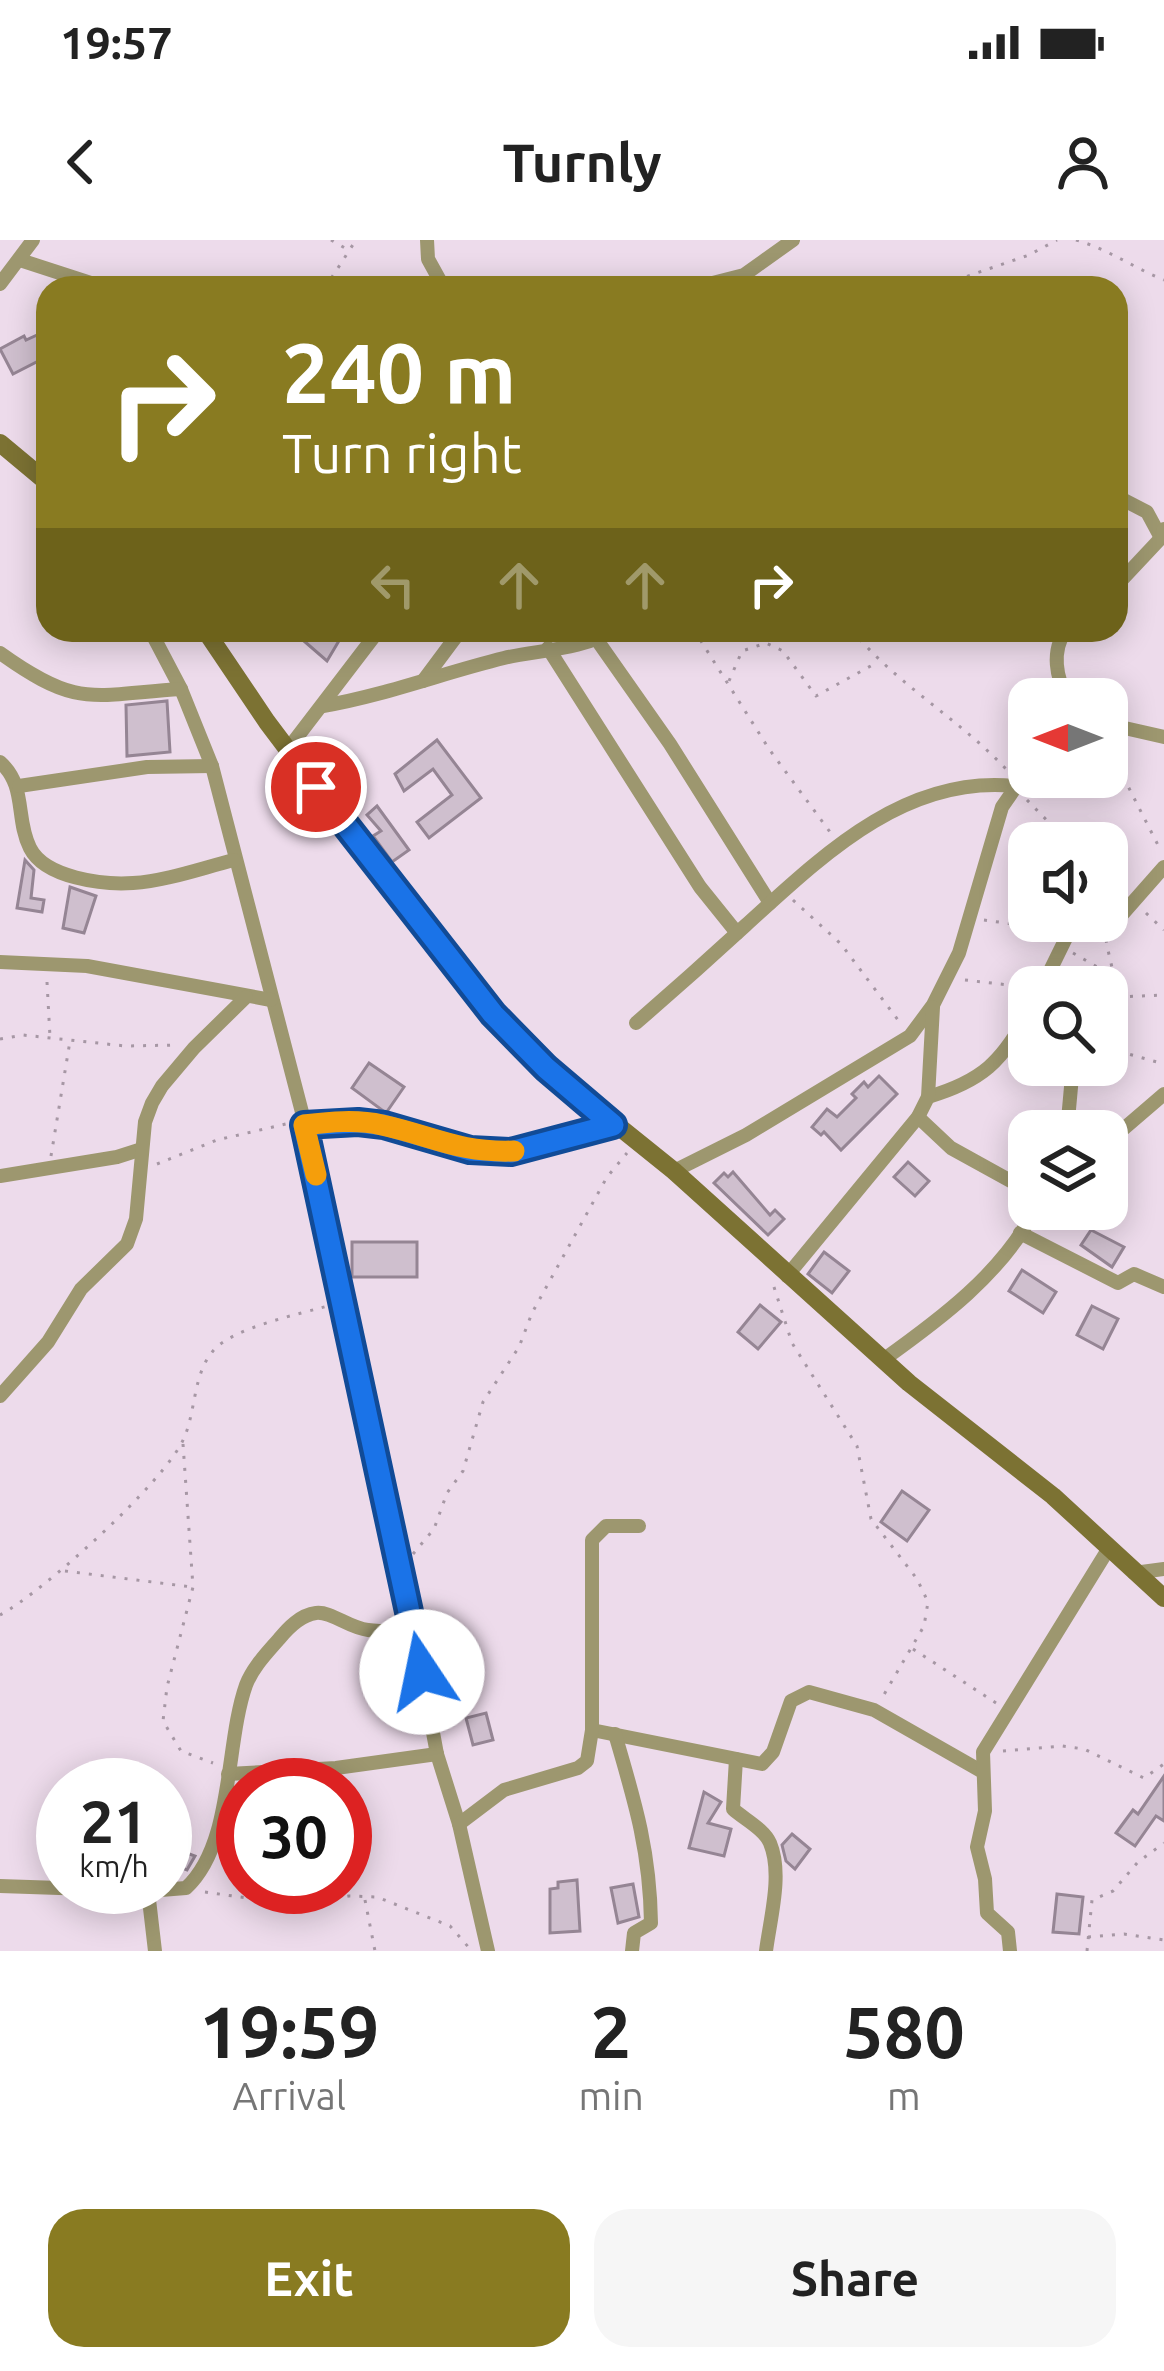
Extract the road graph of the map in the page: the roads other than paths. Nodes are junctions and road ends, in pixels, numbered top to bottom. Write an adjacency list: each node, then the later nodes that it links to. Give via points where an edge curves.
1 (33, 240): 4 (street)
2 (427, 240): 6 (street)
3 (793, 240): 7 (street)
4 (20, 260): 5 (street); 8 (street)
5 (69, 276)
6 (437, 276)
7 (740, 276)
8 (0, 284)
9 (4, 455): 10 (street)
10 (36, 475)
11 (1128, 502): 12 (street)
12 (1162, 534): 13 (street)
13 (1128, 572)
14 (157, 642): 25 (street)
15 (213, 642): 29 (street)
16 (370, 642): 26 (street)
17 (452, 642): 24 (street)
18 (585, 642): 21 (street)
19 (598, 642): 37 (street)
20 (1059, 642): 23 (street)
21 (548, 648): 24 (street); 38 (street)
22 (0, 653): 25 (street, via 76,696)
23 (1061, 678)
24 (420, 685): 26 (street)
25 (182, 689): 31 (street)
26 (323, 706): 29 (street)
27 (1128, 729): 28 (street)
28 (1164, 737)
29 (288, 749): 50 (street, via 493,1014)
30 (0, 762): 33 (street)
31 (212, 766): 33 (street); 35 (street)
32 (1008, 783): 37 (street, via 920,798 839,842)
33 (19, 786): 35 (street, via 29,846 66,874 133,883)
34 (1008, 797): 43 (street, via 959,953)
35 (234, 860): 42 (street)
36 (1163, 868): 40 (street, via 1120,918 1068,934)
37 (770, 903): 38 (street)
38 (737, 933): 44 (street)
39 (0, 962): 41 (street, via 48,962)
40 (1052, 966)
41 (246, 997): 42 (street); 52 (street, via 162,1086)
42 (271, 1000): 49 (street)
43 (933, 1005): 47 (street); 53 (street, via 910,1036)
44 (636, 1023)
45 (1008, 1046): 47 (street, via 984,1075)
46 (1164, 1094): 51 (street)
47 (928, 1096): 48 (street)
48 (918, 1117): 55 (street, via 951,1148); 58 (street)
49 (304, 1122): 50 (street, via 371,1123 470,1150 511,1152); 67 (street)
50 (613, 1125): 53 (street)
51 (1128, 1125)
52 (142, 1149): 54 (street); 61 (street, via 127,1244 81,1289)
53 (674, 1171): 58 (street)
54 (0, 1176)
55 (1008, 1179)
56 (1022, 1230): 57 (street)
57 (1020, 1233): 59 (street, via 1118,1283 1134,1274); 60 (street, via 940,1319)
58 (781, 1281): 60 (street)
59 (1164, 1287)
60 (883, 1360): 63 (street)
61 (0, 1396)
62 (639, 1526): 68 (street, via 606,1526 592,1540)
63 (1109, 1548): 65 (street); 74 (street, via 983,1752)
64 (1164, 1569): 65 (street)
65 (1134, 1574): 66 (street)
66 (1164, 1598)
67 (415, 1632): 70 (street); 71 (street, via 367,1630 329,1613 304,1616 248,1681)
68 (592, 1730): 69 (street); 75 (street, via 584,1765 504,1790)
69 (615, 1734): 72 (street); 83 (street, via 648,1867 651,1923 634,1934)
70 (437, 1754): 73 (street); 75 (street)
71 (232, 1758)
72 (736, 1759): 74 (street, via 770,1759 791,1701 815,1692 874,1709); 84 (street, via 733,1809 771,1847)
73 (372, 1763)
74 (981, 1771): 85 (street, via 985,1811 977,1847 987,1913 1008,1932)
75 (459, 1824): 82 (street)
76 (216, 1825): 77 (street)
77 (192, 1882)
78 (0, 1886): 79 (street)
79 (36, 1887)
80 (151, 1914): 81 (street)
81 (155, 1951)
82 (488, 1951)
83 (632, 1951)
84 (766, 1951)
85 (1010, 1951)

